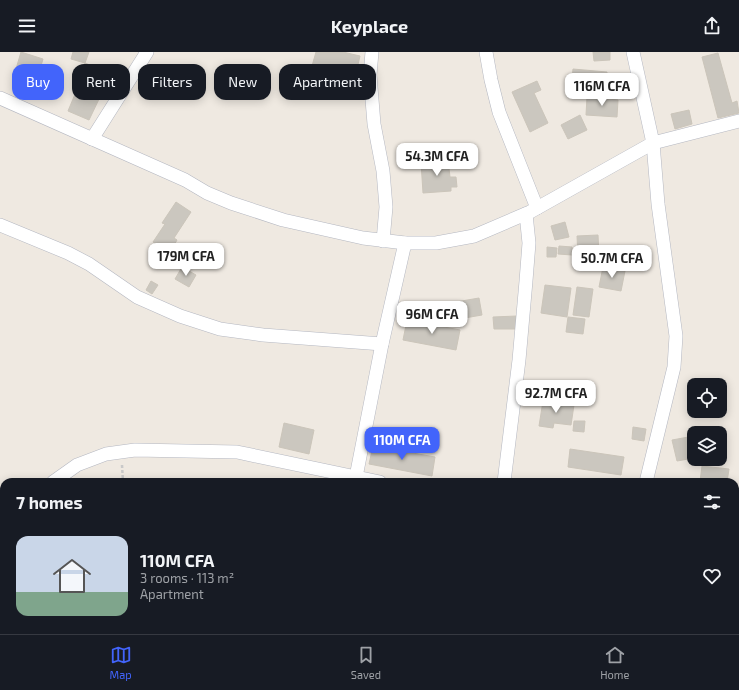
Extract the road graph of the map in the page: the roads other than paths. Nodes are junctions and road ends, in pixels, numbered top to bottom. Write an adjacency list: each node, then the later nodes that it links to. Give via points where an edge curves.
1 (147, 52): 7 (street)
2 (372, 52): 12 (street, via 370,75 374,124 383,171 386,207)
3 (486, 52): 9 (street, via 499,112)
4 (632, 52): 8 (street)
5 (0, 98): 7 (street)
6 (739, 120): 8 (street)
7 (92, 138): 12 (street, via 231,203 283,220)
8 (653, 143): 9 (street); 19 (street, via 658,204 676,336 674,367)
9 (537, 208): 10 (street)
10 (526, 214): 13 (street, via 474,236 436,243); 18 (street, via 529,243 526,281)
11 (0, 225): 14 (street, via 89,264 137,297 180,316 220,329 263,335)
12 (383, 241): 13 (street)
13 (405, 243): 14 (street)
14 (382, 344): 17 (street)
15 (58, 478): 16 (street, via 77,465 106,454 135,450 237,452)
16 (348, 478)
17 (356, 478)
18 (504, 478)
19 (647, 478)

